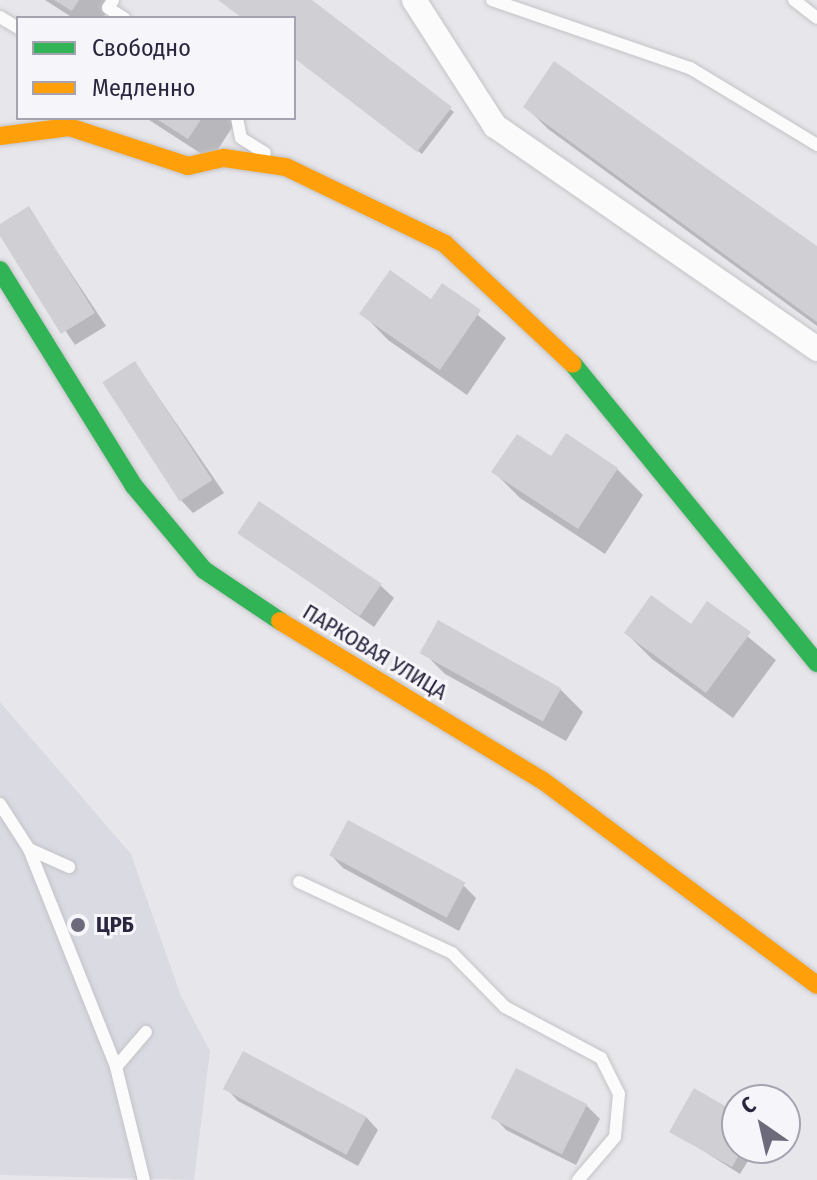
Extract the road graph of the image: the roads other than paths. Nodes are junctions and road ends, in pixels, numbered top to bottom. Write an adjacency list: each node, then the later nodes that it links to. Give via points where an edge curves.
1 (113, 0): 5 (lane, via 108,8)
2 (414, 0): 13 (street, via 495,126)
3 (492, 0): 10 (lane, via 690,68)
4 (794, 0): 6 (lane)
5 (121, 16)
6 (817, 18)
7 (237, 120): 11 (lane, via 241,138)
8 (53, 123): 9 (street); 11 (street, via 188,166 224,158)
9 (0, 136)
10 (817, 145)
11 (286, 167): 14 (street, via 445,244 562,351)
12 (0, 270): 19 (street, ПАРКОВАЯ УЛИЦА, via 134,486 204,570 304,638 542,780)
13 (817, 349)
14 (817, 663)
15 (0, 804): 16 (lane)
16 (29, 849): 17 (lane); 21 (lane)
17 (69, 867)
18 (299, 882): 23 (lane, via 452,953 505,1007 601,1058 619,1094 615,1137)
19 (817, 985)
20 (146, 1032): 21 (lane)
21 (116, 1067): 22 (lane)
22 (144, 1180)
23 (578, 1180)

